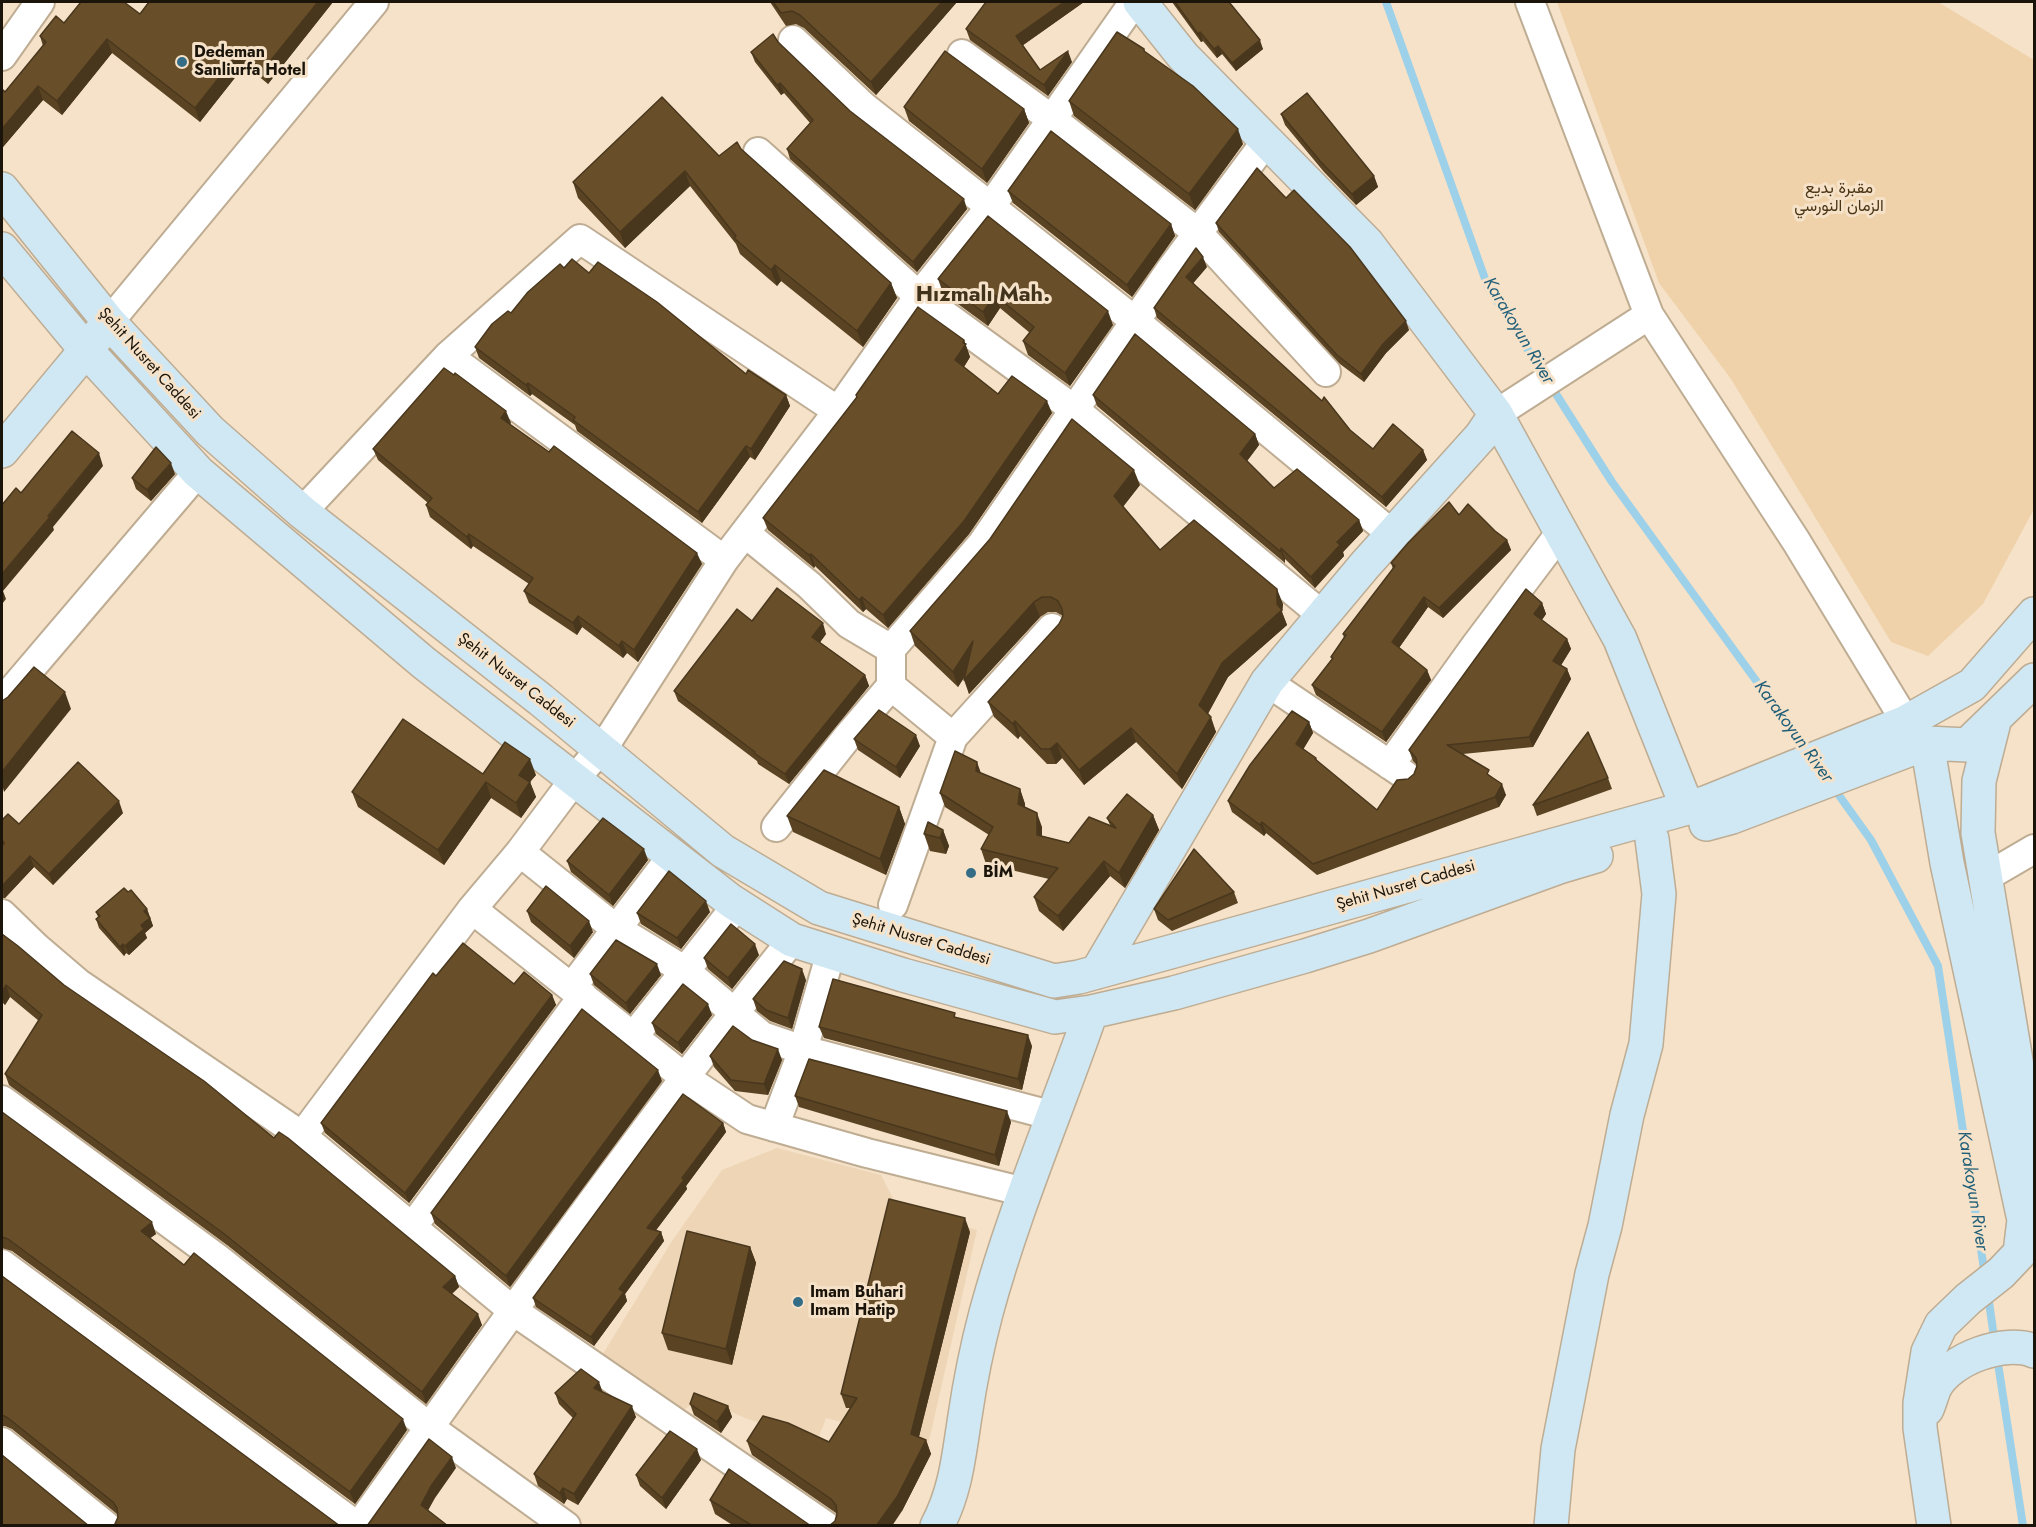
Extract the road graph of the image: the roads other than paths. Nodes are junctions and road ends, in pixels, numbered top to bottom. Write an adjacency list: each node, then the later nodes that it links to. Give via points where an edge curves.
1 (40, 2): 8 (street)
2 (374, 2): 19 (street)
3 (1134, 2): 9 (street)
4 (1140, 2): 10 (main road, via 1182,56)
5 (1530, 2): 17 (street)
6 (793, 40): 13 (street, via 863,106)
7 (962, 54): 9 (street)
8 (2, 56)
9 (1053, 120): 13 (street); 14 (street)
10 (1267, 140): 14 (street); 25 (main road, via 1367,243)
11 (758, 152): 16 (street)
12 (2, 189): 19 (main road, Şehit Nusret Caddesi)
13 (991, 206): 16 (street); 18 (street)
14 (1198, 233): 18 (street); 22 (street)
15 (2, 249): 20 (main road, Şehit Nusret Caddesi)
16 (919, 296): 23 (street); 24 (street)
17 (1648, 315): 25 (street); 43 (street, via 1796,541)
18 (1135, 321): 23 (street); 31 (street)
19 (109, 322): 20 (main road); 28 (main road, Şehit Nusret Caddesi, via 210,431)
20 (86, 350): 26 (main road); 27 (main road, Şehit Nusret Caddesi)
21 (448, 356): 24 (street, via 580,239); 28 (street); 32 (street)
22 (1326, 372)
23 (1075, 410): 34 (street); 36 (street, via 982,544)
24 (838, 411): 30 (street)
25 (1496, 414): 29 (main road); 31 (main road, via 1475,443)
26 (2, 451)
27 (198, 472): 40 (street); 45 (main road, Şehit Nusret Caddesi, via 424,663)
28 (302, 512): 44 (main road, Şehit Nusret Caddesi)
29 (1561, 532): 38 (street, via 1476,645 1397,770); 46 (main road)
30 (744, 533): 32 (street); 36 (street, via 809,585 849,624)
31 (1392, 534): 34 (main road)
32 (724, 560): 44 (street)
33 (2034, 614): 43 (main road, Şehit Nusret Caddesi, via 1972,685)
34 (1322, 615): 38 (main road)
35 (1052, 628): 42 (street)
36 (891, 649): 39 (street)
37 (2034, 680): 41 (main road, Şehit Nusret Caddesi)
38 (1267, 682): 61 (main road)
39 (891, 686): 42 (street); 47 (street)
40 (2, 702)
41 (1995, 718): 43 (main road, Şehit Nusret Caddesi, via 1967,746); 52 (main road, via 1979,781 1978,833)
42 (953, 737): 54 (street)
43 (1903, 738): 46 (main road, Şehit Nusret Caddesi); 79 (main road, via 1949,873 2024,1220 2020,1253 1941,1325 1928,1352)
44 (600, 749): 45 (street); 61 (main road, Şehit Nusret Caddesi, via 723,851 819,908 1054,981)
45 (574, 780): 50 (street); 51 (main road, Şehit Nusret Caddesi)
46 (1708, 809): 48 (main road, Şehit Nusret Caddesi); 61 (main road, Şehit Nusret Caddesi)
47 (776, 827)
48 (1652, 839): 64 (main road, Şehit Nusret Caddesi, via 1559,867 1369,936 1174,993); 86 (main road, via 1659,894 1646,1044 1592,1274 1558,1449)
49 (2034, 849): 52 (street)
50 (520, 852): 55 (street); 57 (street)
51 (672, 856): 53 (main road, Şehit Nusret Caddesi); 57 (street)
52 (1986, 877): 72 (main road)
53 (737, 905): 58 (main road, Şehit Nusret Caddesi); 60 (street)
54 (893, 905)
55 (472, 909): 62 (street); 71 (street)
56 (2, 914): 71 (street, via 78,983)
57 (615, 928): 60 (street); 62 (street)
58 (792, 940): 59 (main road, Şehit Nusret Caddesi); 63 (street)
59 (831, 952): 64 (main road, Şehit Nusret Caddesi, via 1055,1017); 66 (street)
60 (684, 970): 63 (street); 65 (street)
61 (1097, 972)
62 (577, 991): 65 (street); 74 (street)
63 (734, 1012): 66 (street, via 762,1036); 67 (street)
64 (1091, 1012): 69 (main road)
65 (633, 1036): 67 (street)
66 (803, 1050): 69 (street); 70 (street)
67 (684, 1077): 70 (street, via 747,1119); 76 (street)
68 (2, 1100): 78 (street, via 217,1258)
69 (1054, 1116): 73 (main road)
70 (774, 1127): 73 (street)
71 (302, 1136): 74 (street)
72 (2034, 1168)
73 (1025, 1192): 85 (main road, via 986,1314 955,1481)
74 (412, 1226): 76 (street)
75 (2, 1264): 82 (street)
76 (512, 1310): 78 (street); 84 (street)
77 (2023, 1349): 79 (main road, via 1976,1354 1951,1370 1936,1386)
78 (429, 1427): 82 (street); 83 (street)
79 (1920, 1428): 87 (main road)
80 (2, 1442): 81 (street)
81 (106, 1526)
82 (358, 1526)
83 (566, 1526)
84 (826, 1526)
85 (937, 1526)
86 (1551, 1526)
87 (1934, 1526)

